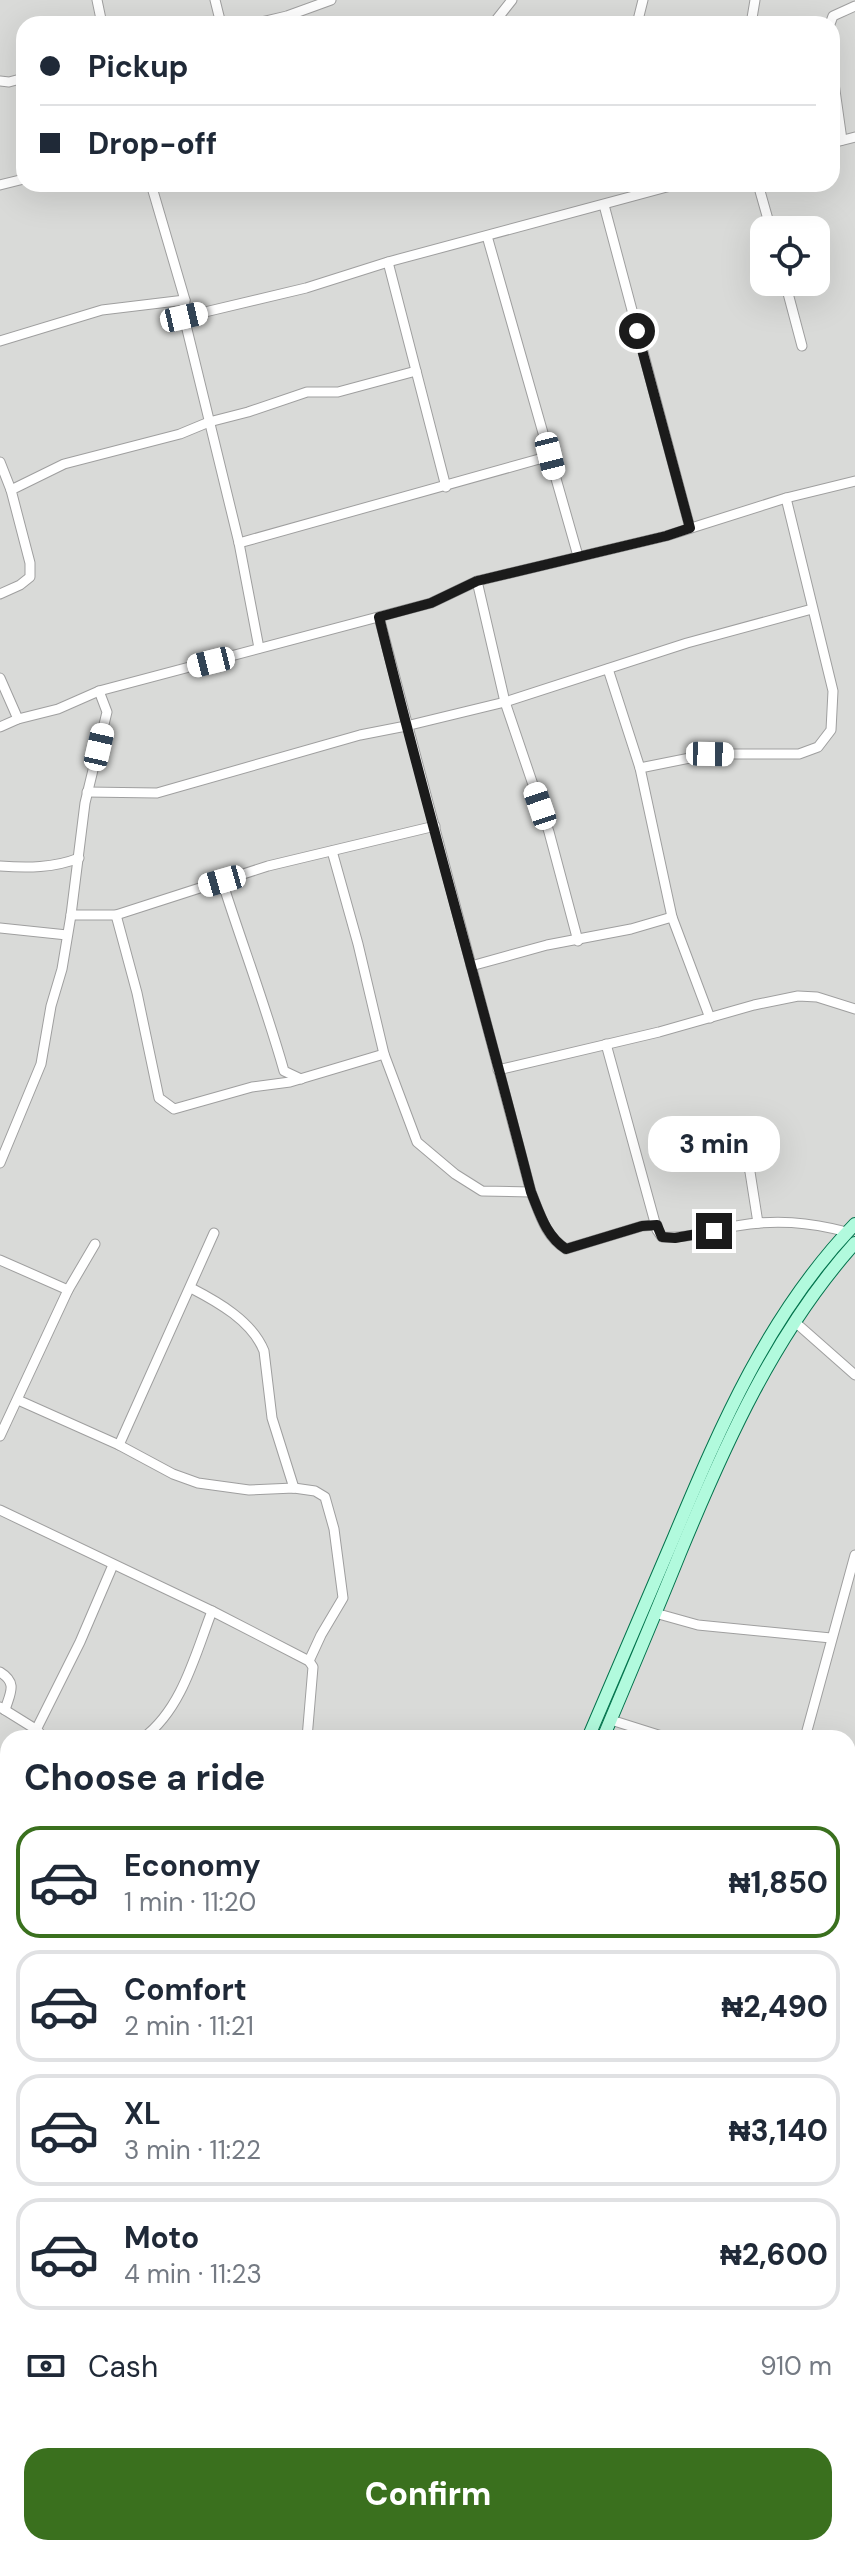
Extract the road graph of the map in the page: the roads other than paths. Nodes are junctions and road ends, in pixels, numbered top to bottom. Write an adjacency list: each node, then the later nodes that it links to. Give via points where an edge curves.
1 (331, 0): 4 (street)
2 (512, 0): 5 (street)
3 (855, 6): 6 (street)
4 (287, 16)
5 (499, 16)
6 (833, 16)
7 (153, 192): 15 (street)
8 (649, 192): 10 (street)
9 (760, 192): 11 (street)
10 (604, 205): 12 (street); 28 (street)
11 (767, 216)
12 (487, 236): 13 (street); 21 (street)
13 (388, 262): 16 (street); 19 (street)
14 (789, 296): 18 (street)
15 (185, 300): 16 (street); 17 (street, via 102,310)
16 (184, 317): 20 (street)
17 (0, 341)
18 (802, 346)
19 (416, 371): 20 (street, via 338,392 307,392); 25 (street)
20 (209, 422): 26 (street, via 64,464); 29 (street)
21 (550, 456): 25 (street); 30 (street)
22 (0, 462): 23 (street)
23 (3, 481): 26 (street)
24 (855, 481): 27 (street)
25 (446, 487): 29 (street)
26 (11, 490): 32 (street, via 30,577)
27 (786, 498): 28 (street); 33 (street)
28 (690, 528): 30 (street)
29 (239, 543): 35 (street)
30 (578, 556): 31 (street)
31 (477, 581): 34 (street, via 431,603); 39 (street)
32 (0, 594)
33 (812, 609): 36 (street); 43 (street, via 833,691 831,730 818,747 799,754 710,754)
34 (379, 617): 35 (street); 41 (street)
35 (259, 648): 38 (street)
36 (608, 669): 39 (street); 43 (street)
37 (0, 678): 40 (street)
38 (99, 691): 40 (street); 44 (street, via 107,712)
39 (505, 702): 41 (street); 55 (street, via 549,832)
40 (18, 719): 42 (street)
41 (406, 726): 44 (street, via 157,793); 45 (street)
42 (0, 727)
43 (640, 768): 52 (street)
44 (87, 792): 47 (street)
45 (435, 826): 46 (street); 56 (street)
46 (332, 851): 49 (street); 60 (street)
47 (79, 858): 48 (street, via 63,864); 50 (street)
48 (0, 866)
49 (222, 881): 51 (street); 62 (street, via 284,1071)
50 (71, 915): 51 (street); 54 (street)
51 (116, 915): 62 (street, via 159,1098 165,1105 174,1109)
52 (672, 917): 55 (street); 58 (street)
53 (0, 928): 54 (street)
54 (67, 935): 64 (street, via 41,1064)
55 (578, 941): 56 (street)
56 (471, 966): 61 (street)
57 (855, 1009): 58 (street, via 798,996)
58 (710, 1018): 59 (street)
59 (606, 1044): 61 (street); 69 (street)
60 (384, 1054): 62 (street); 67 (street, via 417,1142 482,1191)
61 (498, 1070): 67 (street)
62 (301, 1079)
63 (0, 1135): 64 (street)
64 (9, 1142): 66 (street)
65 (741, 1143): 68 (street)
66 (0, 1163)
67 (531, 1192): 69 (street, via 554,1241 566,1249)
68 (758, 1223): 69 (street, via 675,1238 662,1237); 71 (street, via 794,1221)
69 (657, 1225)
70 (214, 1233): 74 (street)
71 (852, 1233): 76 (main road); 96 (main road, via 825,1257 783,1313 739,1390)
72 (95, 1244): 75 (street)
73 (0, 1260): 75 (street)
74 (191, 1288): 80 (street); 81 (street, via 222,1304 260,1341 272,1418)
75 (68, 1290): 78 (street)
76 (795, 1322): 77 (street); 86 (main road, via 756,1387)
77 (855, 1375)
78 (18, 1400): 79 (street); 80 (street)
79 (0, 1436)
80 (119, 1445): 81 (street, via 198,1483 249,1490)
81 (294, 1488): 88 (street, via 325,1497 343,1586 343,1598)
82 (0, 1510): 84 (street)
83 (855, 1555): 87 (street)
84 (113, 1565): 85 (street); 93 (street)
85 (212, 1611): 88 (street); 94 (street, via 173,1706)
86 (655, 1613): 87 (street, via 698,1625); 91 (main road)
87 (831, 1638): 99 (street)
88 (309, 1661): 95 (street, via 313,1667)
89 (0, 1672): 90 (street, via 11,1684)
90 (2, 1709): 92 (street)
91 (611, 1720): 97 (main road); 98 (street)
92 (30, 1730)
93 (39, 1730)
94 (154, 1730)
95 (308, 1730)
96 (591, 1730)
97 (607, 1730)
98 (643, 1730)
99 (807, 1730)

